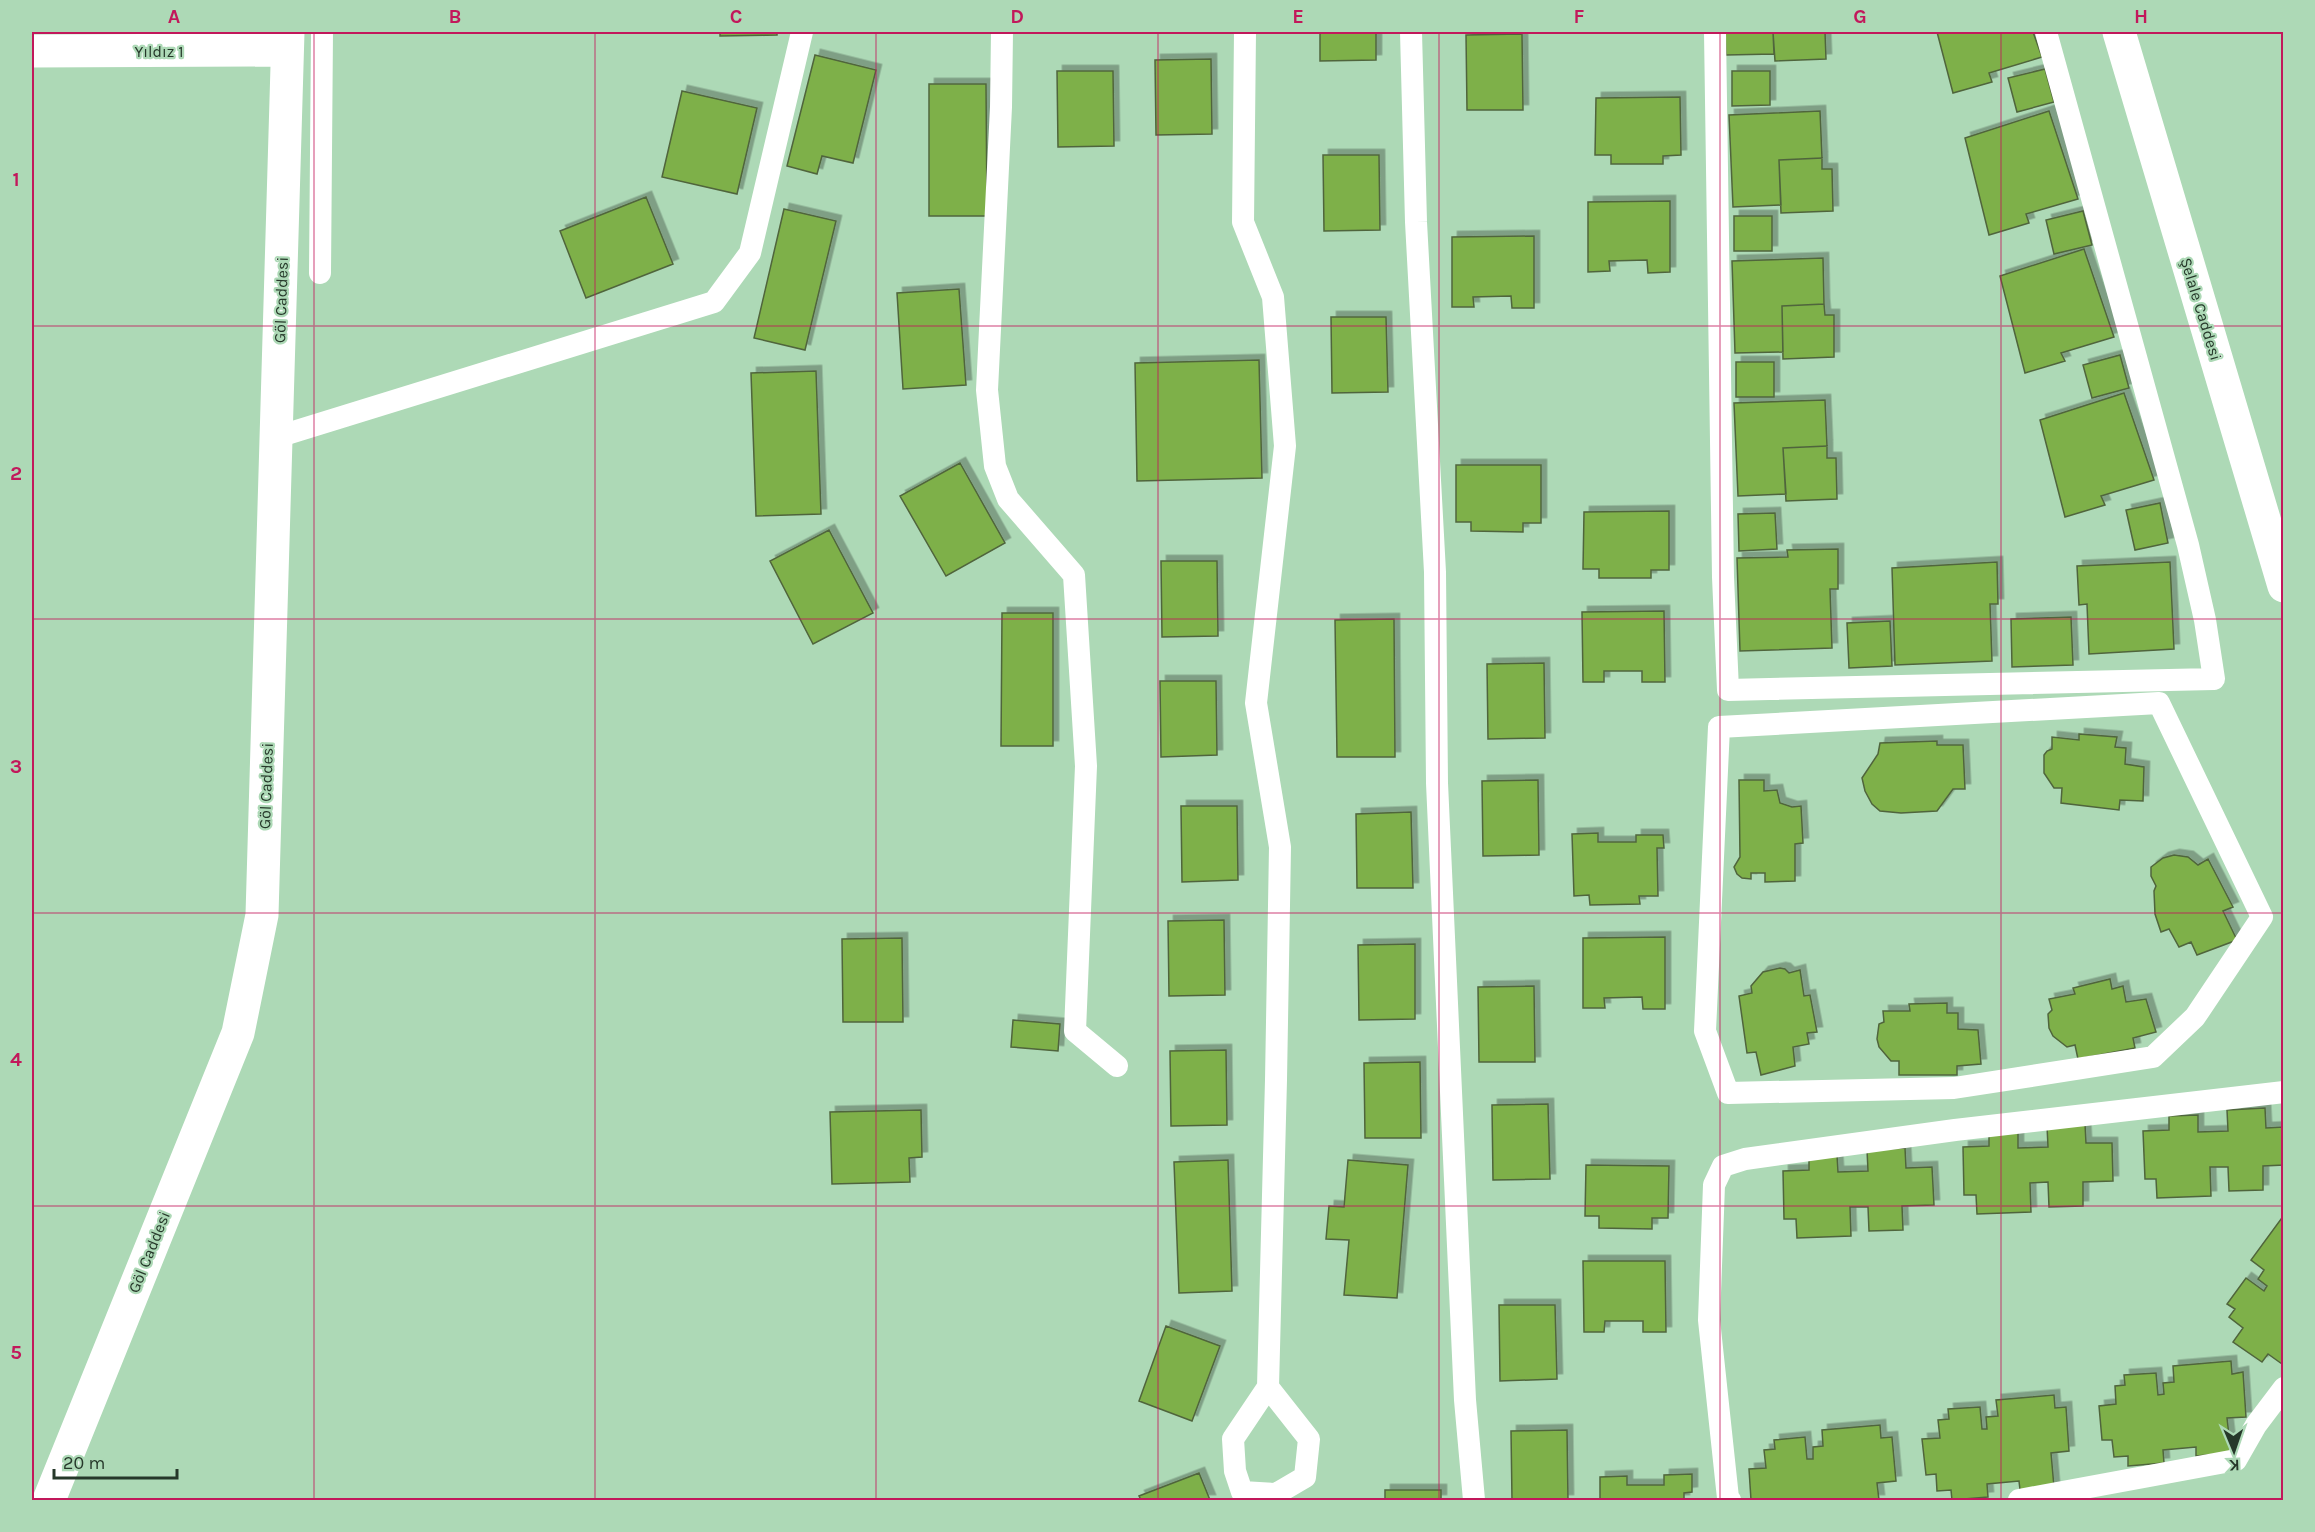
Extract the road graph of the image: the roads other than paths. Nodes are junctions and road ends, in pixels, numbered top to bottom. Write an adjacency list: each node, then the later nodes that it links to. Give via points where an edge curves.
1 (322, 32): 11 (lane)
2 (802, 32): 12 (lane, via 750,253 714,302)
3 (1002, 32): 15 (lane, via 987,390 995,466 1008,499 1074,575 1086,766 1075,1031)
4 (1245, 32): 17 (lane, via 1243,222 1274,297 1285,446 1256,703 1280,847)
5 (1411, 32): 20 (lane, via 1416,222 1435,572 1438,795 1465,1400)
6 (1715, 32): 7 (lane, via 1728,690 2214,679 2188,545)
7 (2046, 32)
8 (2119, 32): 13 (street, Şelale Caddesi)
9 (288, 41): 10 (street, Yıldız 1); 12 (street, Göl Caddesi)
10 (32, 51)
11 (320, 273)
12 (277, 437): 19 (street, Göl Caddesi, via 262,915 238,1033)
13 (2283, 586)
14 (2262, 917): 14 (lane, via 2195,1017 2153,1057 1954,1088 1728,1093 1705,1030 1719,727 2159,703)
15 (1117, 1066)
16 (2283, 1092): 21 (lane, via 1955,1130 1745,1159 1723,1166 1714,1185 1709,1320)
17 (1268, 1387): 17 (lane, via 1309,1439 1305,1477 1276,1494 1242,1492 1235,1471 1233,1439)
18 (2283, 1388): 22 (lane, via 2236,1460)
19 (49, 1500)
20 (1474, 1500)
21 (1731, 1500)
22 (2019, 1500)

